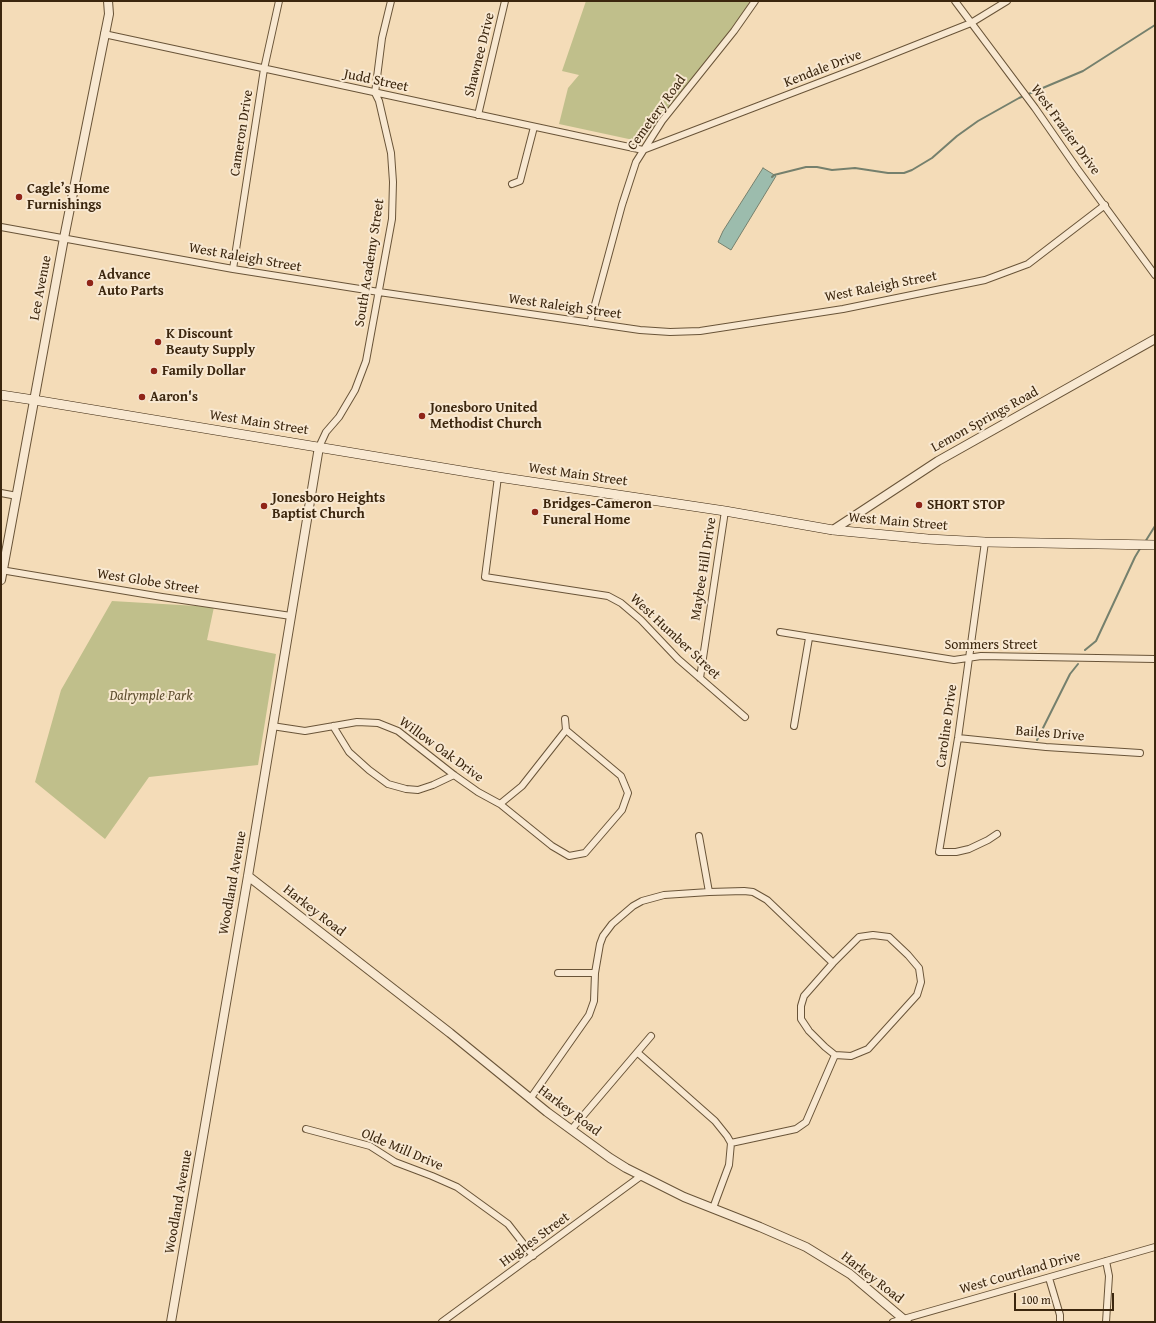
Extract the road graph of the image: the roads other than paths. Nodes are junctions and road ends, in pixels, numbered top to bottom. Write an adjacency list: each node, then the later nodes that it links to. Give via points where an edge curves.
1 (108, 1): 9 (street, Lee Avenue, via 109,14)
2 (279, 1): 10 (street, Cameron Drive)
3 (391, 1): 11 (street, South Academy Street, via 382,38)
4 (505, 1): 12 (street, Shawnee Drive)
5 (755, 1): 14 (street, Cemetery Road, via 662,121)
6 (955, 1): 8 (street, West Frazier Drive)
7 (1007, 1): 8 (street, Kendale Drive)
8 (971, 23): 14 (street, Kendale Drive); 16 (street, West Frazier Drive)
9 (104, 34): 10 (street, Judd Street); 18 (street, Lee Avenue)
10 (264, 69): 11 (street, Judd Street); 19 (street, Cameron Drive)
11 (375, 92): 12 (street, Judd Street); 21 (street, South Academy Street, via 391,153 393,182 392,219)
12 (478, 115): 13 (street, Judd Street)
13 (534, 127): 14 (street, Judd Street); 15 (street, via 520,181)
14 (644, 150): 22 (street, Cemetery Road, via 629,181)
15 (512, 184)
16 (1105, 205): 20 (street, West Frazier Drive); 22 (street, West Raleigh Street, via 1028,264 985,280 843,309 700,331 640,330)
17 (1, 227): 18 (street, West Raleigh Street)
18 (64, 238): 19 (street, West Raleigh Street); 25 (street, Lee Avenue)
19 (233, 269): 21 (street, West Raleigh Street)
20 (1155, 275)
21 (379, 292): 22 (street, West Raleigh Street); 26 (street, South Academy Street, via 366,362 355,390 339,417 326,432)
22 (590, 323)
23 (1155, 340): 31 (street, Lemon Springs Road, via 938,461)
24 (1, 395): 25 (main road, West Main Street)
25 (34, 400): 26 (main road, West Main Street); 29 (street, Lee Avenue)
26 (319, 447): 27 (main road, West Main Street); 36 (street, Woodland Avenue)
27 (498, 477): 30 (main road, West Main Street); 41 (street, West Humber Street, via 485,577 608,596 641,620)
28 (1, 493): 29 (street)
29 (17, 496): 34 (street, Lee Avenue)
30 (725, 511): 31 (main road, West Main Street); 41 (street, Maybee Hill Drive)
31 (833, 530): 32 (main road, West Main Street)
32 (985, 542): 33 (main road, West Main Street); 39 (street, Caroline Drive)
33 (1155, 545)
34 (2, 570): 35 (street, Lee Avenue); 36 (street, West Globe Street)
35 (1, 580)
36 (290, 616): 44 (street, Woodland Avenue)
37 (780, 632): 38 (street, Sommers Street)
38 (809, 638): 39 (street, Sommers Street, via 954,660); 46 (street)
39 (969, 657): 40 (street, Sommers Street); 48 (street, Caroline Drive)
40 (1155, 659)
41 (700, 678): 42 (street, West Humber Street)
42 (745, 717)
43 (566, 720): 47 (street)
44 (272, 726): 45 (street, Willow Oak Drive, via 305,731); 54 (street, Woodland Avenue)
45 (333, 726): 50 (street, Willow Oak Drive, via 358,722 378,723 398,731); 50 (street, via 349,752 388,784 418,790)
46 (794, 726)
47 (566, 730): 51 (street, via 522,786); 51 (street, Willow Oak Drive, via 621,776 628,793 622,810 585,853 569,856 552,846)
48 (958, 738): 49 (street, Bailes Drive); 52 (street, Caroline Drive, via 939,852 970,849)
49 (1140, 753)
50 (454, 775): 51 (street, Willow Oak Drive)
51 (500, 804)
52 (997, 834)
53 (699, 836): 55 (street)
54 (248, 876): 62 (street, Harkey Road, via 439,1024); 73 (street, Woodland Avenue)
55 (709, 892): 56 (street, via 744,891 760,895); 58 (street, via 653,897 633,906 612,924 603,936)
56 (833, 963): 61 (street, via 804,996 801,1019 809,1031); 61 (street, via 859,938 874,935 888,938 908,954 919,968 921,982 912,1003 868,1049 851,1056)
57 (558, 972): 58 (street)
58 (595, 973): 62 (street, via 594,1001 589,1015)
59 (652, 1036): 60 (street)
60 (638, 1053): 64 (street); 65 (street, via 715,1121)
61 (836, 1055): 65 (street, via 806,1122 796,1129)
62 (530, 1099): 64 (street, Harkey Road)
63 (306, 1129): 69 (street, Olde Mill Drive, via 370,1146 395,1162 457,1187 508,1224)
64 (571, 1130): 66 (street, Harkey Road)
65 (731, 1143): 67 (street, via 729,1165)
66 (641, 1176): 67 (street, Harkey Road); 69 (street, Hughes Street)
67 (713, 1208): 72 (street, Harkey Road, via 806,1247 850,1274)
68 (1155, 1248): 70 (street, West Courtland Drive)
69 (533, 1256): 74 (street, Hughes Street)
70 (1106, 1261): 71 (street, West Courtland Drive); 77 (street, via 1109,1276)
71 (1049, 1278): 72 (street, West Courtland Drive); 76 (street)
72 (905, 1320): 75 (street, West Courtland Drive)
73 (171, 1322)
74 (442, 1322)
75 (893, 1322)
76 (1060, 1322)
77 (1106, 1322)

